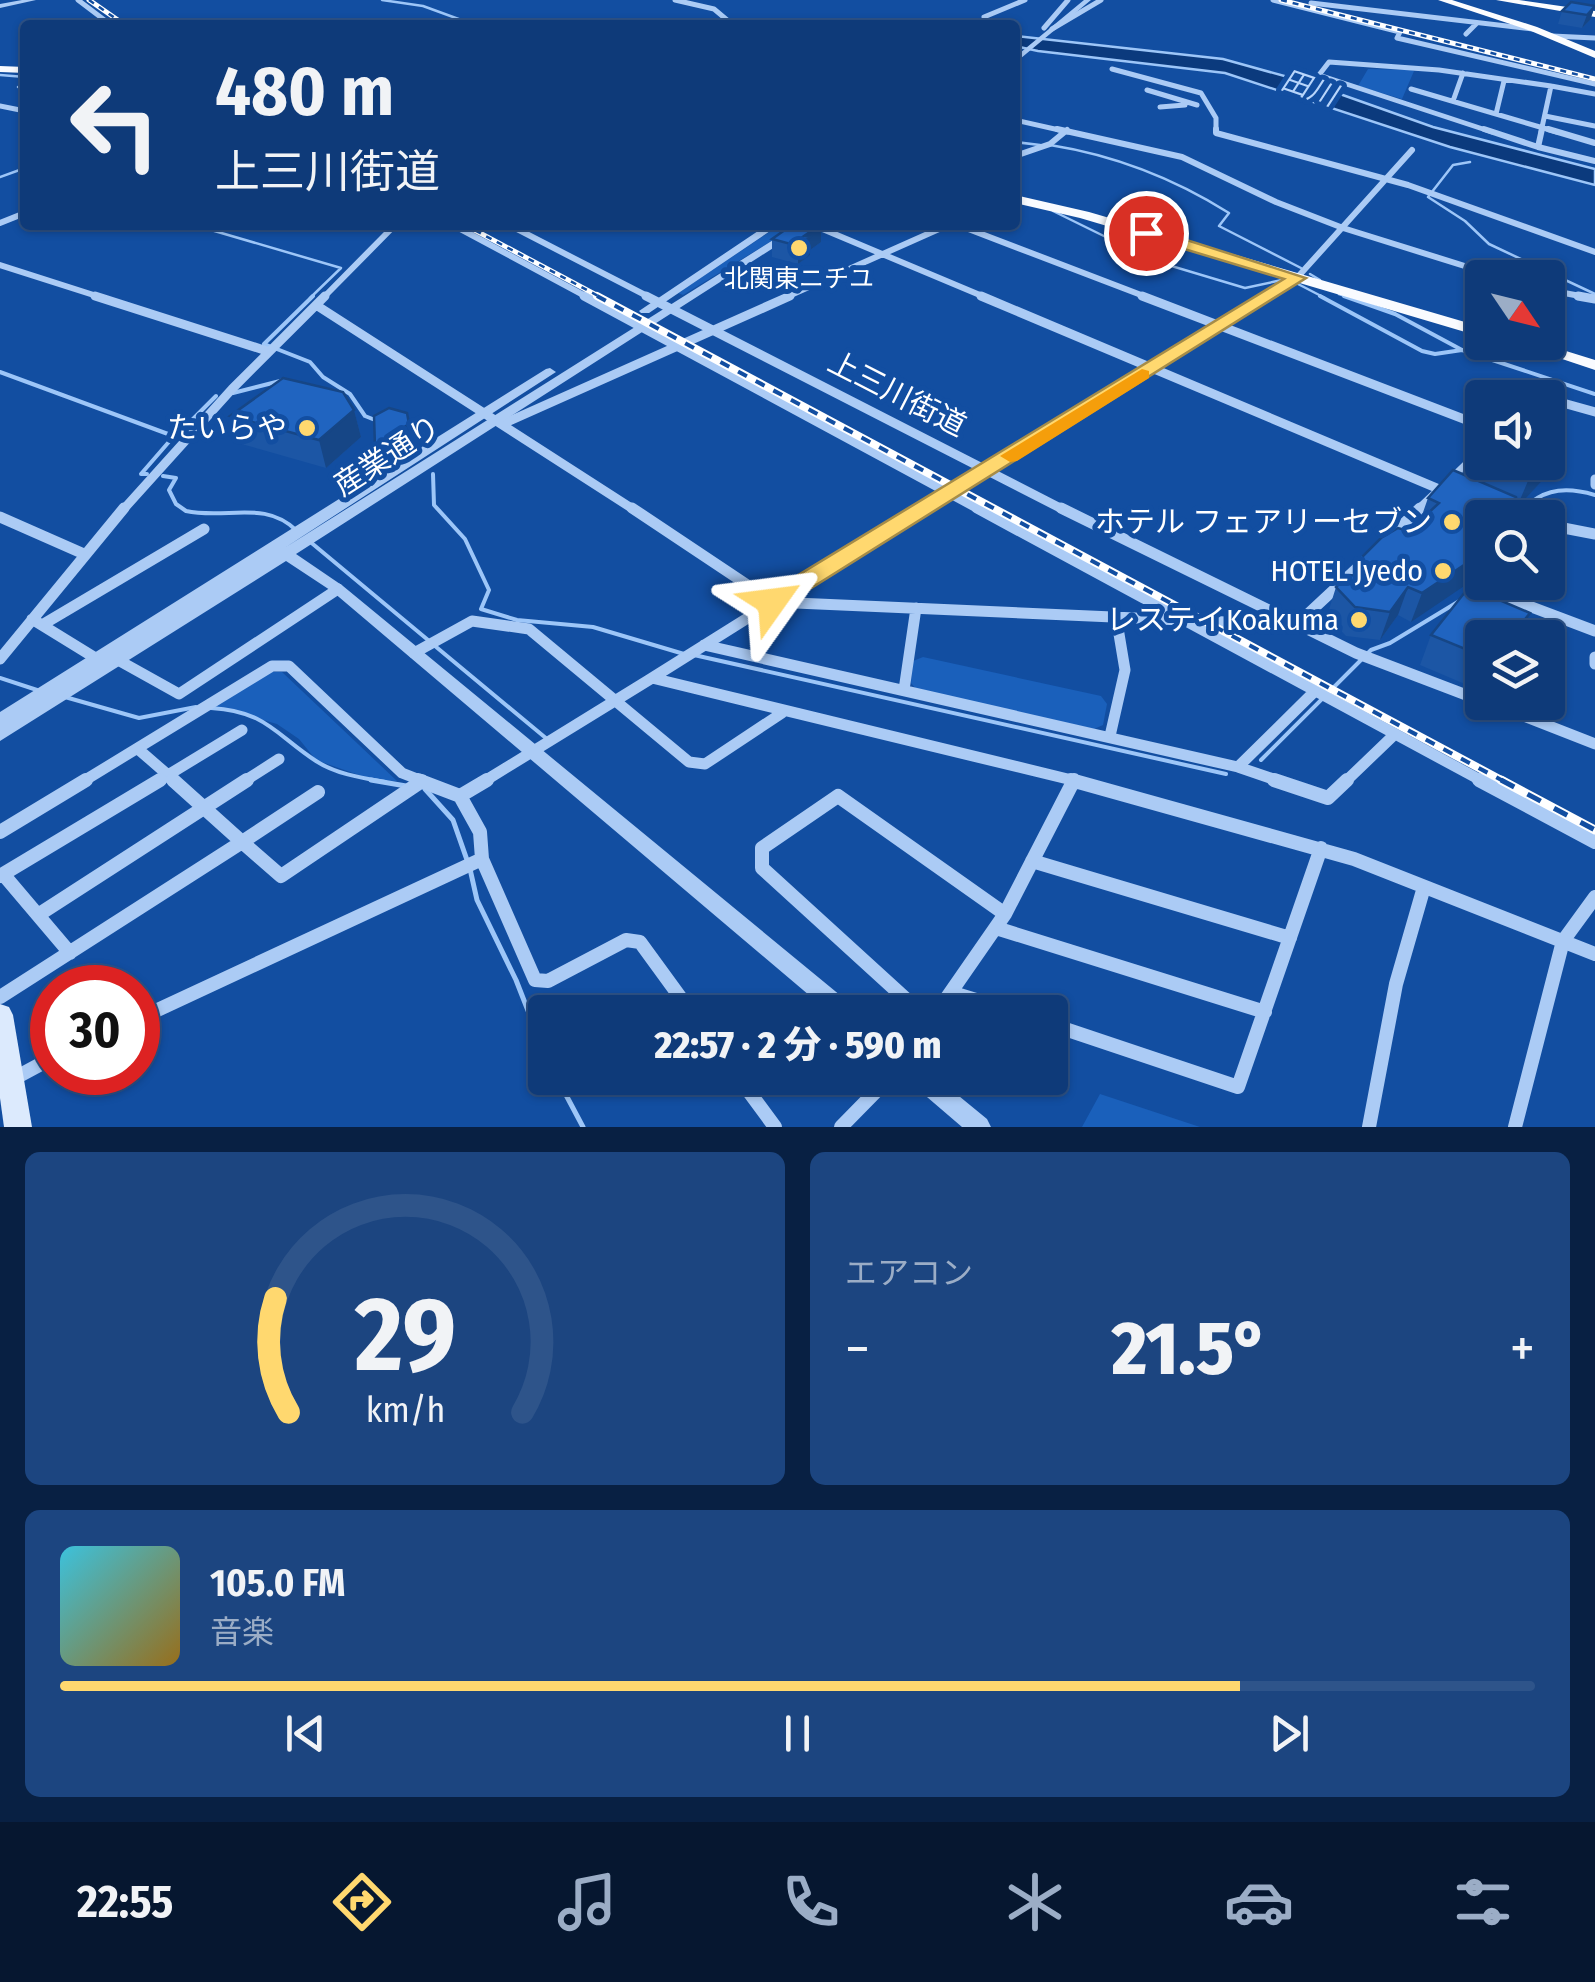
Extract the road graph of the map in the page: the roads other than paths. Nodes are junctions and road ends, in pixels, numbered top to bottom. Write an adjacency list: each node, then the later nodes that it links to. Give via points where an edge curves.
1 (33, 0): 14 (street)
2 (78, 0): 18 (street)
3 (674, 0): 19 (street, via 714,9)
4 (1008, 0): 10 (street)
5 (1100, 0): 23 (street)
6 (1273, 0): 35 (street, via 1400,32 1397,38)
7 (1295, 0): 17 (street)
8 (1443, 0): 13 (highway)
9 (1490, 0): 12 (highway)
10 (1023, 1): 16 (street)
11 (1080, 1): 23 (street); 23 (street)
12 (1506, 1): 15 (highway)
13 (1460, 2): 22 (highway)
14 (4, 3)
15 (1595, 14)
16 (984, 18)
17 (1434, 18): 20 (street); 21 (street)
18 (104, 20)
19 (726, 20)
20 (1478, 22): 22 (street); 24 (street)
21 (1430, 25)
22 (1534, 29): 25 (highway)
23 (1045, 31): 27 (street)
24 (1466, 34)
25 (1552, 36): 26 (street); 28 (highway)
26 (1595, 38)
27 (1020, 52)
28 (1595, 55)
29 (1112, 68): 43 (street, via 1201,93)
30 (1364, 68): 31 (street); 36 (street); 36 (street, via 1329,62 1319,76)
31 (1417, 70): 32 (street); 37 (street)
32 (1463, 73): 33 (street); 40 (street)
33 (1504, 81): 34 (street); 45 (street)
34 (1552, 84): 39 (street); 46 (street)
35 (1595, 84)
36 (1352, 86): 41 (street)
37 (1411, 89): 40 (street); 41 (street)
38 (1148, 90): 42 (street)
39 (1595, 94)
40 (1452, 101): 45 (street)
41 (1404, 103): 52 (street)
42 (1197, 105): 43 (street); 44 (street)
43 (1210, 105): 56 (street, via 1216,133)
44 (1160, 107)
45 (1496, 114): 49 (street)
46 (1545, 116): 48 (street); 49 (street)
47 (1020, 121): 50 (street)
48 (1595, 126)
49 (1541, 128): 51 (street); 52 (street)
50 (1067, 130): 54 (street); 58 (street, via 1182,157)
51 (1595, 143)
52 (1538, 147): 55 (street)
53 (1412, 150): 56 (street)
54 (1020, 154)
55 (1595, 161)
56 (1384, 179): 58 (street); 67 (street, via 1434,191)
57 (1020, 200): 71 (main road)
58 (1343, 228): 70 (street); 71 (street)
59 (390, 230): 74 (street)
60 (463, 230): 76 (street)
61 (520, 230): 75 (street, 上三川街道)
62 (767, 230): 75 (street, 産業通り)
63 (795, 230): 75 (street, 産業通り)
64 (825, 230): 68 (street)
65 (937, 230): 68 (street)
66 (971, 230): 77 (street)
67 (1595, 252)
68 (882, 254): 79 (street); 84 (street)
69 (0, 265): 81 (street)
70 (1465, 266)
71 (1298, 278): 77 (street); 78 (main road)
72 (1565, 293): 73 (street)
73 (1595, 299)
74 (316, 305): 81 (street); 87 (street)
75 (664, 305): 76 (street, 産業通り); 79 (street, 上三川街道)
76 (636, 323): 80 (street); 87 (street, 産業通り)
77 (1221, 326): 84 (street); 88 (street)
78 (1465, 327)
79 (713, 330): 80 (street); 90 (street, 上三川街道)
80 (678, 346): 87 (street); 92 (street)
81 (267, 351): 99 (street)
82 (1565, 356): 83 (main road)
83 (1595, 365)
84 (1152, 368): 90 (street); 91 (street)
85 (1565, 404): 86 (street)
86 (1595, 412)
87 (496, 418): 98 (street, 産業通り); 102 (street)
88 (1465, 419)
89 (1465, 466): 91 (street)
90 (986, 471): 92 (street); 107 (street, 上三川街道)
91 (1440, 490): 93 (street); 107 (street)
92 (950, 493): 102 (street); 105 (street)
93 (1458, 496)
94 (0, 518): 99 (street)
95 (204, 528): 106 (street)
96 (1565, 528): 97 (street)
97 (1595, 534)
98 (280, 550): 100 (street); 112 (street, 産業通り); 113 (street, 産業通り)
99 (84, 554): 106 (street)
100 (338, 588): 110 (street); 113 (street, via 179,694)
101 (1515, 600): 108 (street)
102 (772, 602): 103 (street); 109 (street)
103 (916, 608): 104 (street); 115 (street)
104 (1116, 616): 105 (street); 125 (street, via 1125,670)
105 (1183, 619): 107 (street); 116 (street)
106 (37, 622): 111 (street); 112 (street)
107 (1296, 626): 117 (street, 上三川街道)
108 (1595, 631)
109 (704, 645): 114 (street); 115 (street)
110 (414, 653): 118 (street, via 472,621 529,629); 128 (street)
111 (0, 658)
112 (97, 659): 113 (street); 120 (street, 産業通り)
113 (118, 660): 124 (street, 産業通り)
114 (652, 678): 118 (street); 119 (street)
115 (904, 690): 125 (street)
116 (1315, 691): 123 (street); 130 (street)
117 (1465, 695)
118 (614, 700): 119 (street, via 689,762 706,764); 128 (street)
119 (782, 713): 132 (street)
120 (0, 720)
121 (1532, 720): 126 (street, 上三川街道)
122 (242, 730): 131 (street)
123 (1395, 734): 130 (street, via 1328,798); 139 (street)
124 (0, 735)
125 (1110, 736): 130 (street)
126 (1595, 744)
127 (138, 749): 131 (street); 133 (street, via 272,666 289,666 402,773); 137 (street)
128 (532, 750): 135 (street); 155 (street)
129 (279, 759): 136 (street)
130 (1238, 766)
131 (168, 775): 136 (street); 143 (street)
132 (1074, 779): 140 (street); 142 (street)
133 (422, 780): 135 (street); 138 (street, via 281,876)
134 (318, 792): 138 (street)
135 (460, 796): 141 (street, via 480,832)
136 (204, 807): 138 (street); 147 (street)
137 (0, 832)
138 (242, 842): 151 (street)
139 (1595, 842)
140 (1322, 848): 144 (street); 149 (street)
141 (482, 859): 154 (street, via 536,980 626,940 640,942); 160 (street)
142 (1032, 862): 146 (street); 149 (street)
143 (2, 875): 147 (street)
144 (1424, 887): 150 (street); 173 (street, via 1396,984)
145 (1595, 897): 150 (street)
146 (1005, 914): 148 (street); 156 (street, via 838,796 762,848 762,868)
147 (38, 915): 151 (street)
148 (996, 928): 153 (street); 161 (street)
149 (1290, 938): 161 (street)
150 (1563, 942): 152 (street); 174 (street)
151 (70, 953): 159 (street)
152 (1595, 954)
153 (953, 992): 157 (street); 158 (street)
154 (679, 995)
155 (824, 995)
156 (901, 995)
157 (951, 995)
158 (962, 995)
159 (0, 998)
160 (160, 1008)
161 (1264, 1012): 163 (street, via 1238,1087)
162 (0, 1014): 165 (main road)
163 (1068, 1030)
164 (30, 1069): 165 (street)
165 (6, 1082): 169 (main road)
166 (751, 1095): 170 (street)
167 (872, 1095): 171 (street)
168 (941, 1095): 172 (street)
169 (18, 1127)
170 (775, 1127)
171 (841, 1127)
172 (979, 1127)
173 (1369, 1127)
174 (1514, 1127)

